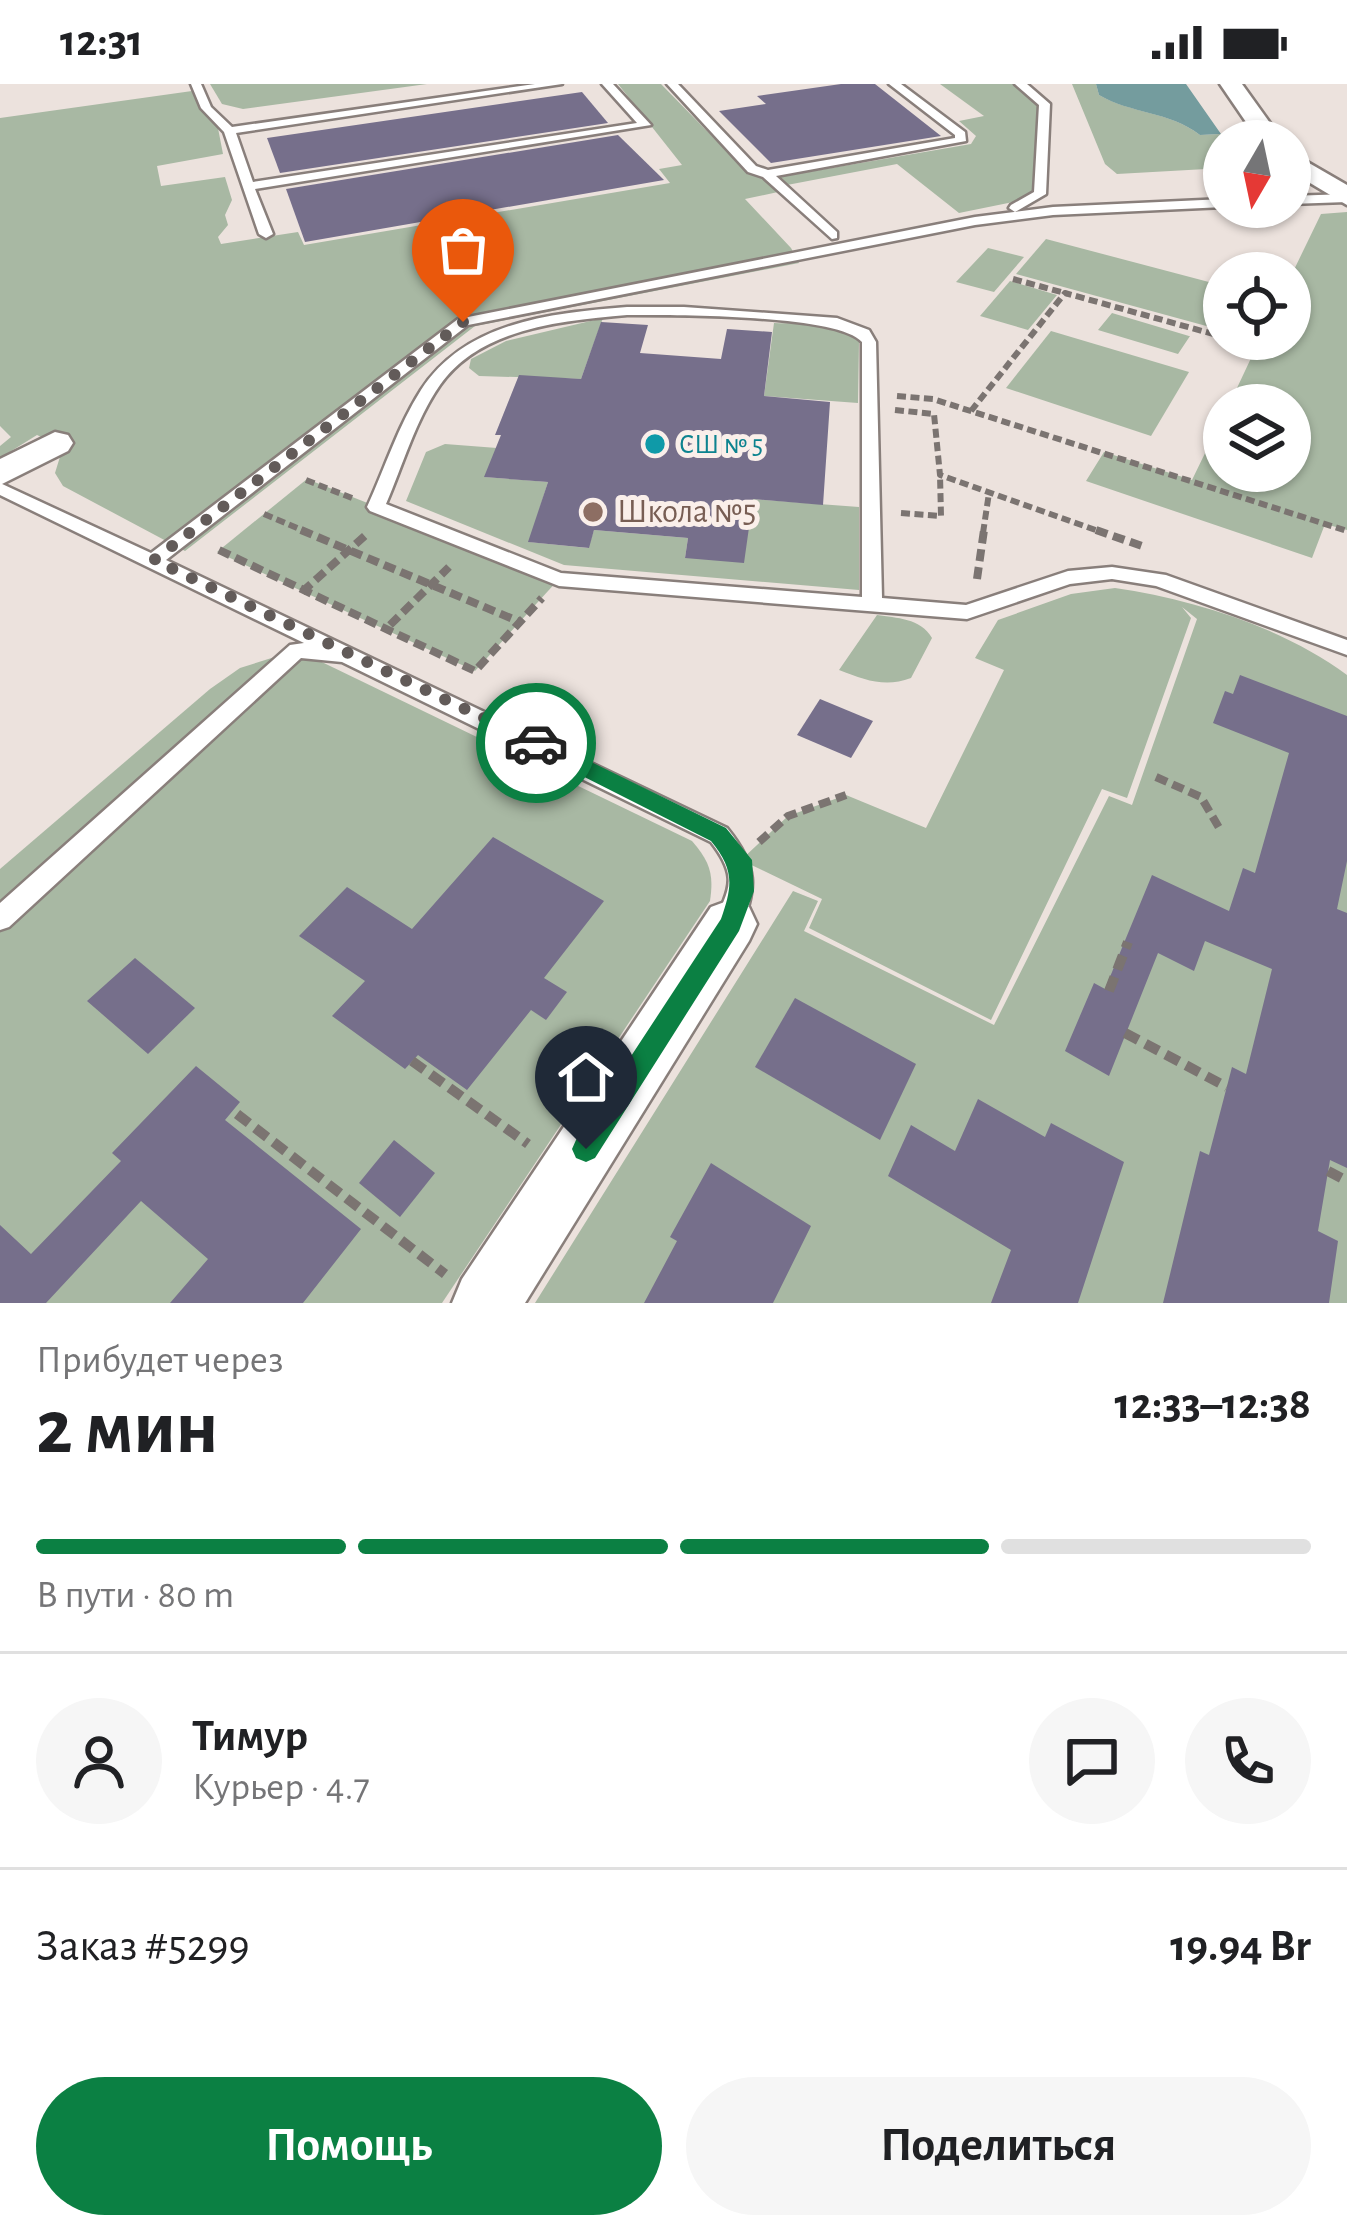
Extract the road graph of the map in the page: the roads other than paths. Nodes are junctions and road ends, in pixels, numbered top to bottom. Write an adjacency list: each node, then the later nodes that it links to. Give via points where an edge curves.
1 (196, 84): 9 (lane)
2 (557, 84): 9 (lane)
3 (607, 84): 12 (lane, via 645,125)
4 (670, 84): 10 (lane, via 752,169)
5 (894, 84): 10 (lane, via 958,131 960,141)
6 (1020, 84): 16 (lane, via 1045,104 1040,194)
7 (1231, 84): 8 (street)
8 (1256, 120)
9 (229, 131): 12 (lane)
10 (767, 174): 18 (lane)
11 (1311, 174): 13 (street)
12 (248, 186): 17 (lane)
13 (1346, 198): 14 (lane)
14 (1311, 199)
15 (1203, 204): 16 (lane)
16 (975, 221): 22 (lane, via 463,322)
17 (266, 234)
18 (832, 235)
19 (55, 443): 20 (street)
20 (0, 474)
21 (0, 488): 22 (lane)
22 (154, 560): 25 (lane)
23 (872, 604): 23 (lane, via 869,342 850,325 632,309 497,335 458,356 433,385 384,510 559,579); 24 (lane, via 967,612 1068,578 1112,573 1159,580)
24 (1347, 648)
25 (357, 657): 26 (lane, via 296,650); 27 (lane, via 719,835 741,860 743,891)
26 (0, 919)
27 (730, 924): 28 (street)
28 (471, 1293)

